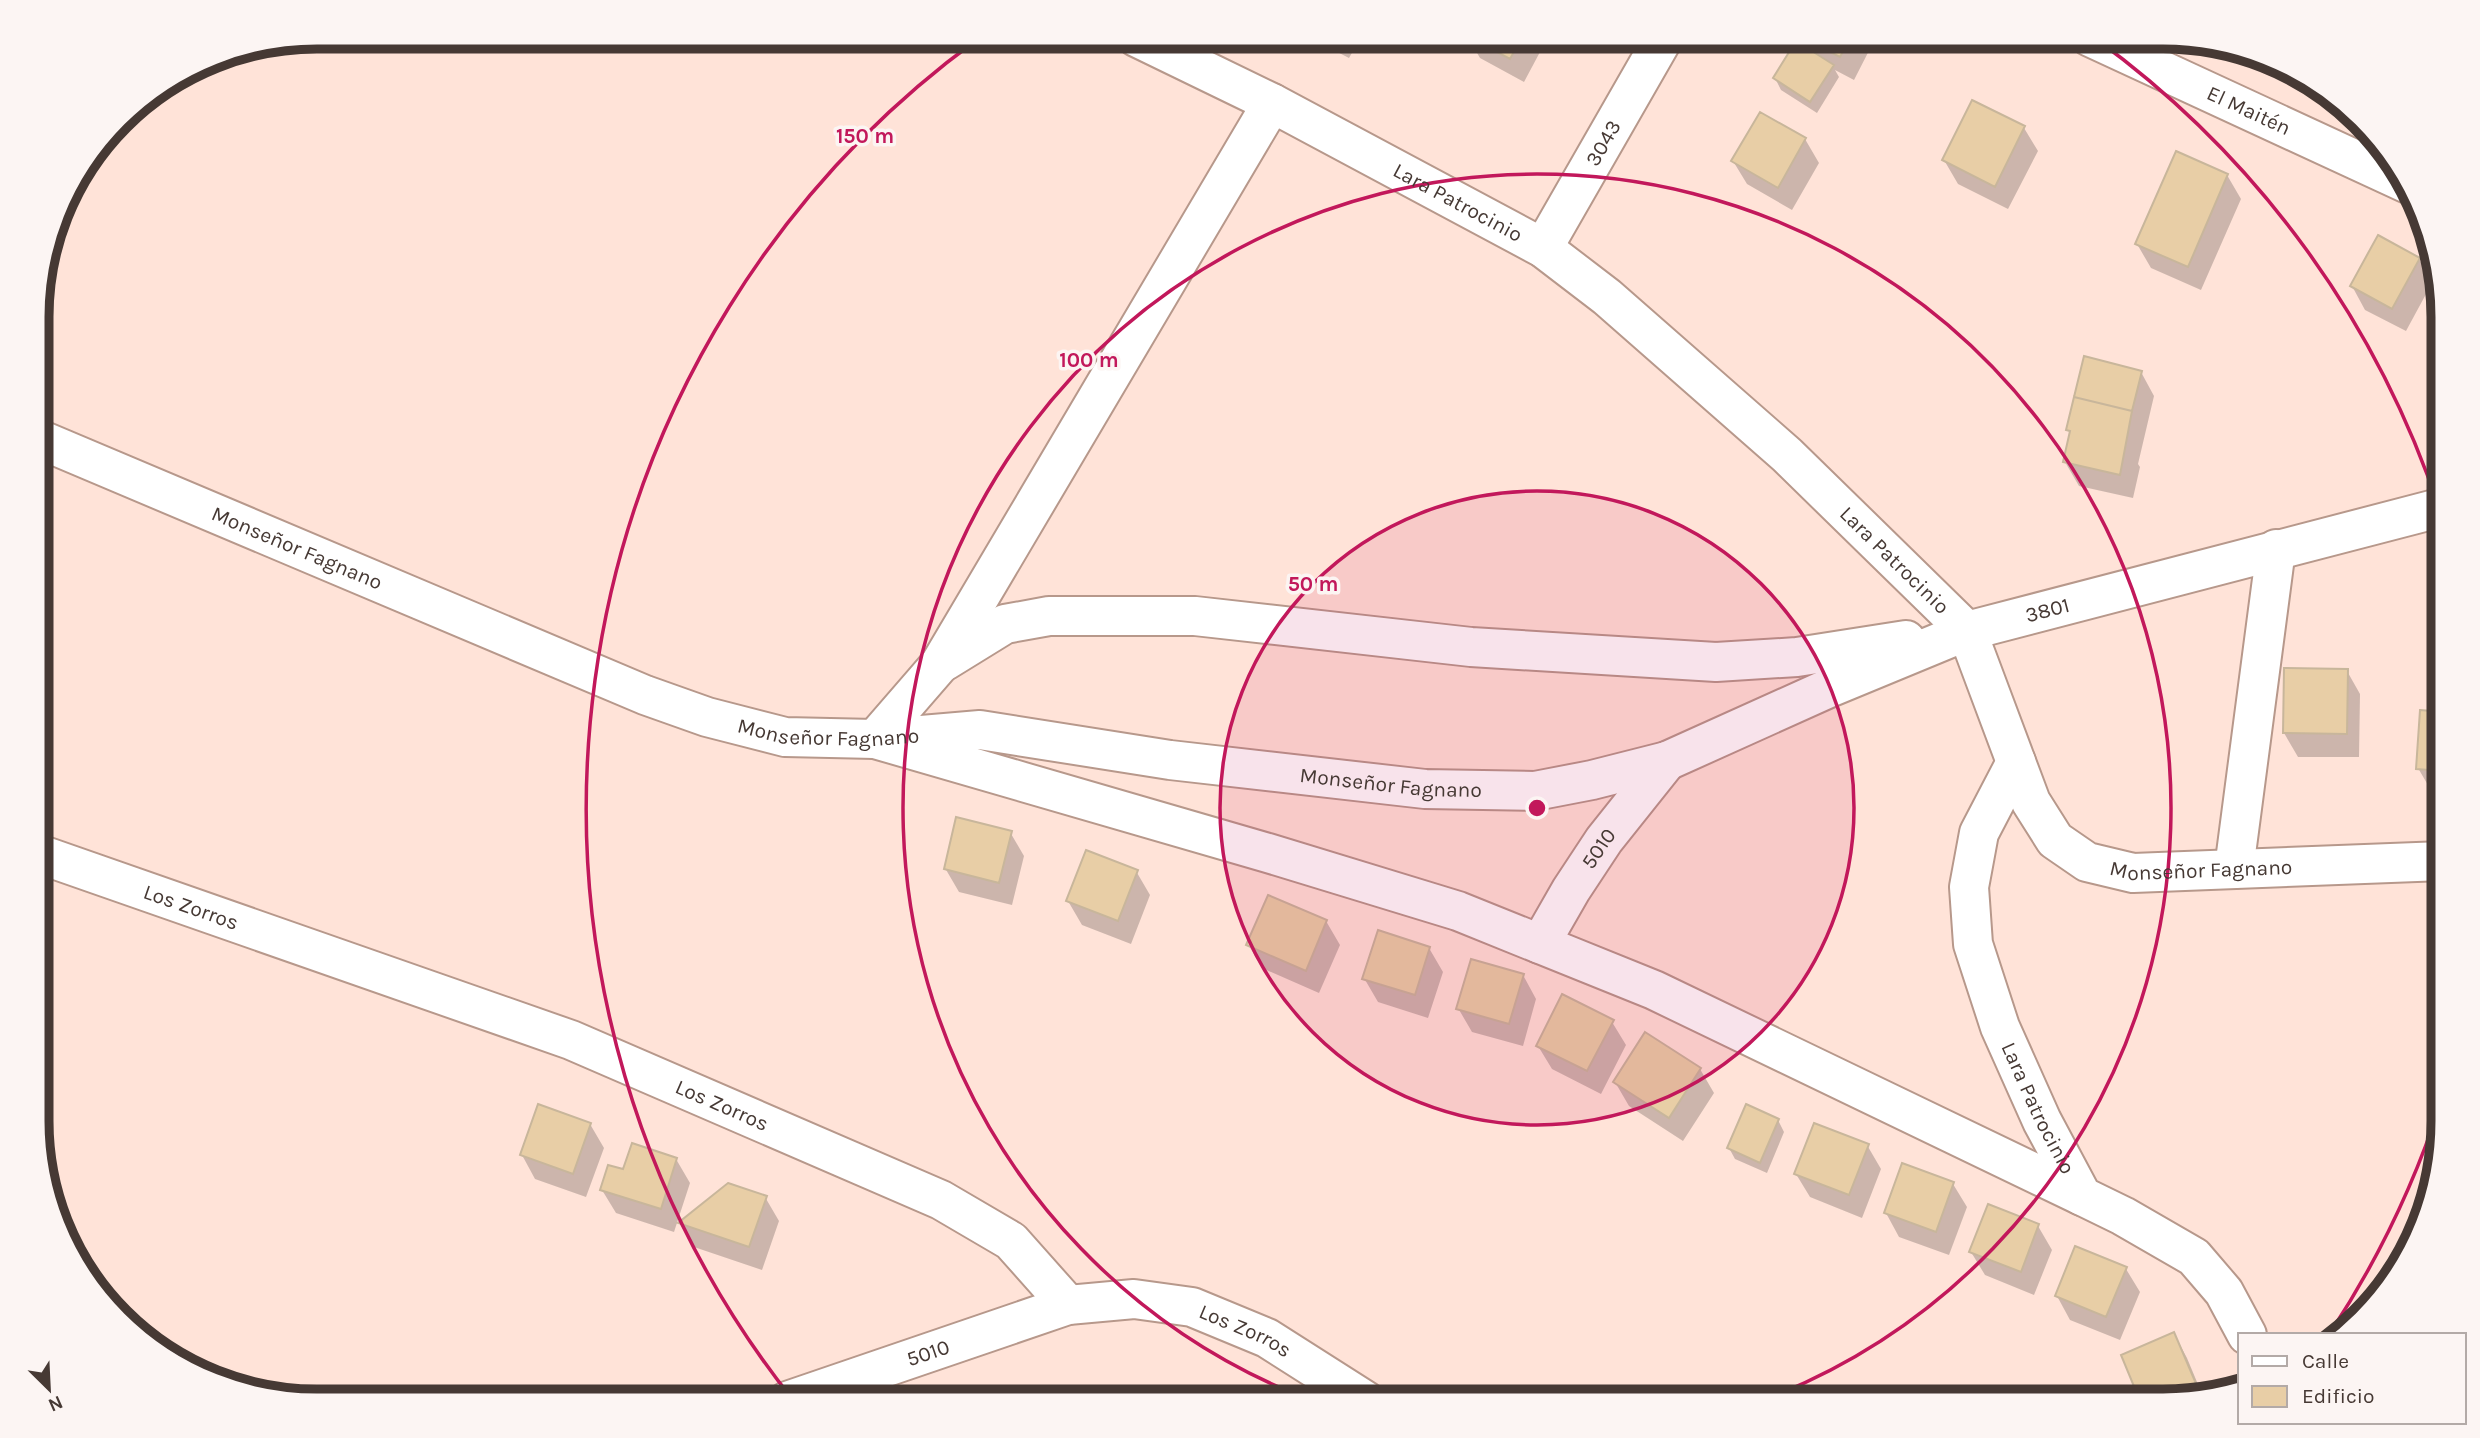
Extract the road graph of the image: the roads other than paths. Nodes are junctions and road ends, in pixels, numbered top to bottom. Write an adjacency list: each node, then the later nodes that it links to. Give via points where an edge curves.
1 (1161, 49): 4 (street, Lara Patrocinio)
2 (1657, 49): 6 (street, 3043)
3 (2116, 49): 5 (street, El Maitén)
4 (1272, 103): 6 (street, Lara Patrocinio); 11 (street)
5 (2391, 176)
6 (1543, 248): 10 (street, Lara Patrocinio, via 1607,297 1787,455)
7 (49, 443): 12 (street, Monseñor Fagnano, via 645,695 785,737)
8 (2431, 510): 9 (street, 3801)
9 (2276, 549): 10 (street, 3801); 17 (street)
10 (1967, 631): 11 (street, via 1797,657 1716,662 1471,647 1195,616 1049,616 1005,624); 13 (street, 3801); 14 (street, Lara Patrocinio)
11 (940, 664): 12 (street)
12 (876, 739): 13 (street, Monseñor Fagnano, via 980,730 1170,760 1425,789 1535,791); 18 (street, via 1268,852 1458,911)
13 (1667, 761): 18 (street, 5010, via 1604,840)
14 (2016, 762): 17 (street, Monseñor Fagnano, via 2031,802 2055,840 2087,862 2133,873); 19 (street, Lara Patrocinio, via 1979,833 1969,887 1973,944 2000,1027)
15 (49, 857): 20 (street, Los Zorros, via 571,1040 941,1200 1011,1241)
16 (2431, 861): 17 (street, Monseñor Fagnano)
17 (2234, 869)
18 (1539, 944): 19 (street, via 1654,990)
19 (2082, 1196): 21 (street, Lara Patrocinio, via 2194,1257 2224,1292)
20 (1068, 1305): 22 (street, 5010); 23 (street, Los Zorros, via 1134,1299 1192,1307 1267,1338)
21 (2246, 1333)
22 (822, 1389)
23 (1347, 1389)

